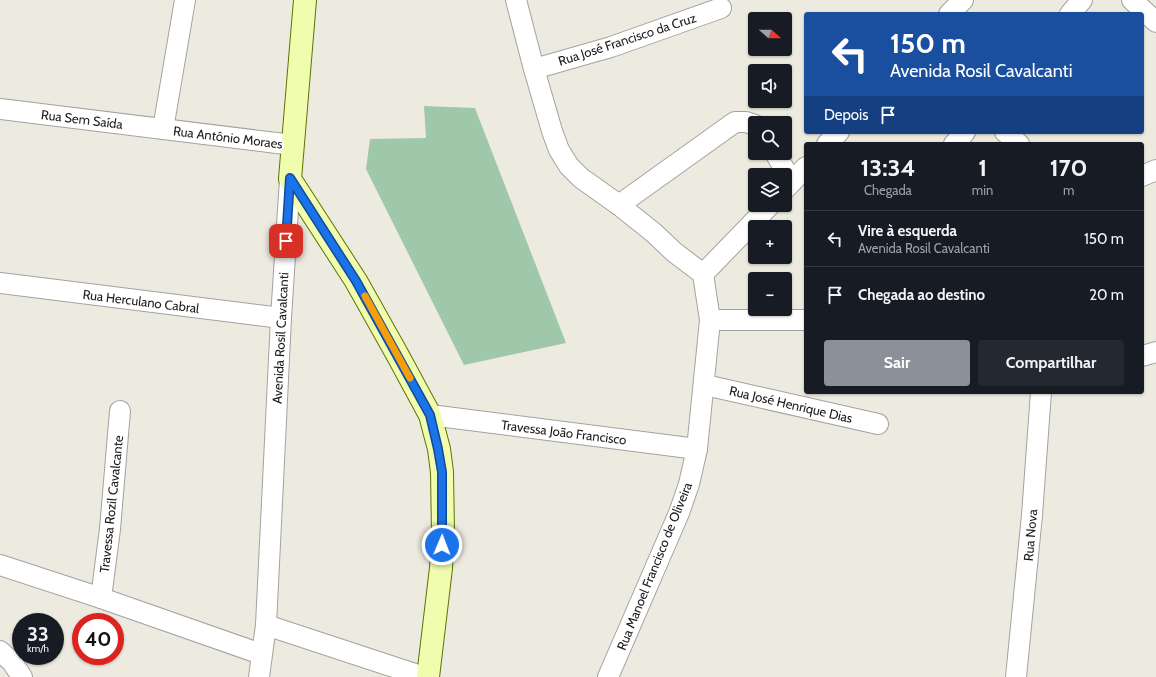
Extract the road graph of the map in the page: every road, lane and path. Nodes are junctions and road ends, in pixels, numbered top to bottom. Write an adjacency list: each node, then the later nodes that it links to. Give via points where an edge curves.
1 (185, 0): 14 (street)
2 (305, 0): 21 (street, Avenida Rosil Cavalcanti)
3 (516, 0): 11 (street)
4 (963, 0): 8 (street)
5 (1082, 0): 9 (street)
6 (1132, 0): 10 (street)
7 (721, 8): 11 (street, Rua José Francisco da Cruz, via 611,47)
8 (952, 12)
9 (1072, 12)
10 (1156, 22)
11 (534, 69): 27 (street, via 559,150 569,166 582,178)
12 (0, 109): 14 (street, Rua Sem Saída)
13 (748, 123): 27 (street, via 735,122)
14 (163, 130): 21 (street, Rua Antônio Moraes)
15 (837, 134): 18 (street)
16 (963, 134): 19 (street)
17 (1007, 134): 20 (street)
18 (830, 142)
19 (956, 142)
20 (1017, 142)
21 (293, 145): 25 (street, Avenida Rosil Cavalcanti)
22 (804, 169): 26 (street)
23 (1156, 170): 24 (street)
24 (1144, 175)
25 (290, 178): 31 (street, Avenida Rosil Cavalcanti); 39 (street, via 356,281)
26 (792, 182)
27 (619, 205): 29 (street)
28 (763, 212): 29 (street)
29 (704, 274): 32 (street, Rua Manoel Francisco de Oliveira)
30 (0, 284): 31 (street, Rua Herculano Cabral)
31 (281, 318): 44 (street, Avenida Rosil Cavalcanti)
32 (710, 320): 33 (street); 36 (street, Rua Manoel Francisco de Oliveira)
33 (804, 320)
34 (1156, 352): 35 (street)
35 (1144, 355)
36 (704, 385): 40 (street, Rua José Henrique Dias); 41 (street, Rua Manoel Francisco de Oliveira)
37 (1041, 394): 52 (street, Rua Nova)
38 (120, 411): 43 (street, Travessa Rozil Cavalcante)
39 (430, 415): 41 (street, Travessa João Francisco); 50 (street, via 442,472 442,533 441,568)
40 (878, 424)
41 (697, 449): 51 (street, Rua Manoel Francisco de Oliveira, via 679,513)
42 (0, 565): 43 (street)
43 (102, 598): 46 (street)
44 (266, 625): 46 (street, Avenida Rosil Cavalcanti); 49 (street)
45 (0, 650): 47 (street)
46 (261, 654): 48 (street, Avenida Rosil Cavalcanti)
47 (22, 677)
48 (259, 677)
49 (424, 677)
50 (428, 677)
51 (608, 677)
52 (1016, 677)

